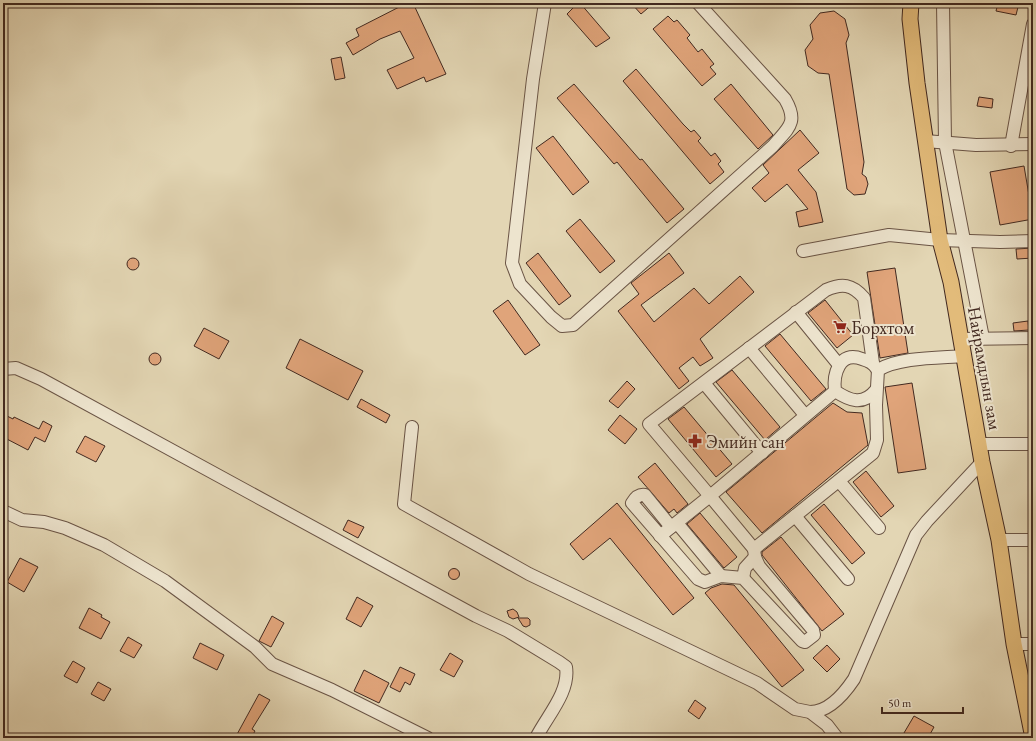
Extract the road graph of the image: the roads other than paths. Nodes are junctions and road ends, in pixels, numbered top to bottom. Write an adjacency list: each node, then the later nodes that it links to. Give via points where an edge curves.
1 (545, 3): 2 (street, via 533,79 512,263 520,284 562,326 573,325 773,146 790,125 792,112 785,99)
2 (698, 3)
3 (911, 3): 6 (main road, Найрамдлын зам, via 910,19)
4 (943, 3): 7 (street)
5 (1033, 24): 9 (street)
6 (925, 141): 7 (street); 10 (main road, Найрамдлын зам)
7 (945, 142): 9 (street); 11 (street)
8 (1033, 144): 9 (street)
9 (1011, 146)
10 (940, 240): 11 (street); 13 (street, via 889,235); 17 (main road, Найрамдлын зам, via 951,282)
11 (965, 241): 12 (street); 15 (street)
12 (1033, 241)
13 (803, 251)
14 (796, 312): 18 (street); 20 (street); 21 (street, via 826,290 836,286 851,286 864,298)
15 (982, 338): 16 (street); 17 (street)
16 (1033, 338)
17 (960, 339): 19 (main road, Найрамдлын зам)
18 (749, 348): 23 (street); 26 (street)
19 (964, 356): 21 (street); 28 (main road, Найрамдлын зам)
20 (839, 365): 21 (street, via 849,358 857,357); 25 (street, via 834,378)
21 (876, 367): 24 (street, via 879,384)
22 (3, 370): 49 (street, via 16,368 41,379 508,631 559,662 566,667 568,676 558,701)
23 (704, 383): 30 (street); 33 (street, via 649,424)
24 (876, 390): 25 (street, via 859,401 845,398); 32 (street, via 876,448)
25 (834, 391): 26 (street)
26 (805, 415): 30 (street)
27 (412, 426): 47 (street, via 404,504 529,574 757,683 795,709)
28 (978, 444): 29 (street); 31 (main road, Найрамдлын зам)
29 (1033, 444)
30 (762, 453): 33 (street)
31 (982, 462): 39 (main road, Найрамдлын зам); 47 (street, via 916,535 854,679 845,692 833,702 818,712)
32 (840, 481): 35 (street); 37 (street)
33 (710, 496): 36 (street); 41 (street)
34 (3, 511): 48 (street, via 22,520 44,522 65,528 104,545 165,581 255,647 272,664 332,690)
35 (795, 516): 41 (street); 44 (street)
36 (674, 525): 38 (street); 38 (street, via 645,496 635,498 632,503); 42 (street)
37 (879, 528)
38 (660, 536): 42 (street, via 698,579 705,582)
39 (999, 540): 40 (street); 45 (main road, Найрамдлын зам)
40 (1033, 540)
41 (754, 553): 43 (street, via 745,568); 43 (street, via 759,566 813,630 814,635 805,642 802,641)
42 (720, 576): 43 (street)
43 (743, 578)
44 (848, 579)
45 (1014, 644): 46 (street); 51 (main road, Найрамдлын зам)
46 (1033, 644)
47 (810, 712): 50 (street, via 827,725)
48 (428, 738)
49 (536, 738)
50 (837, 738)
51 (1033, 738)

